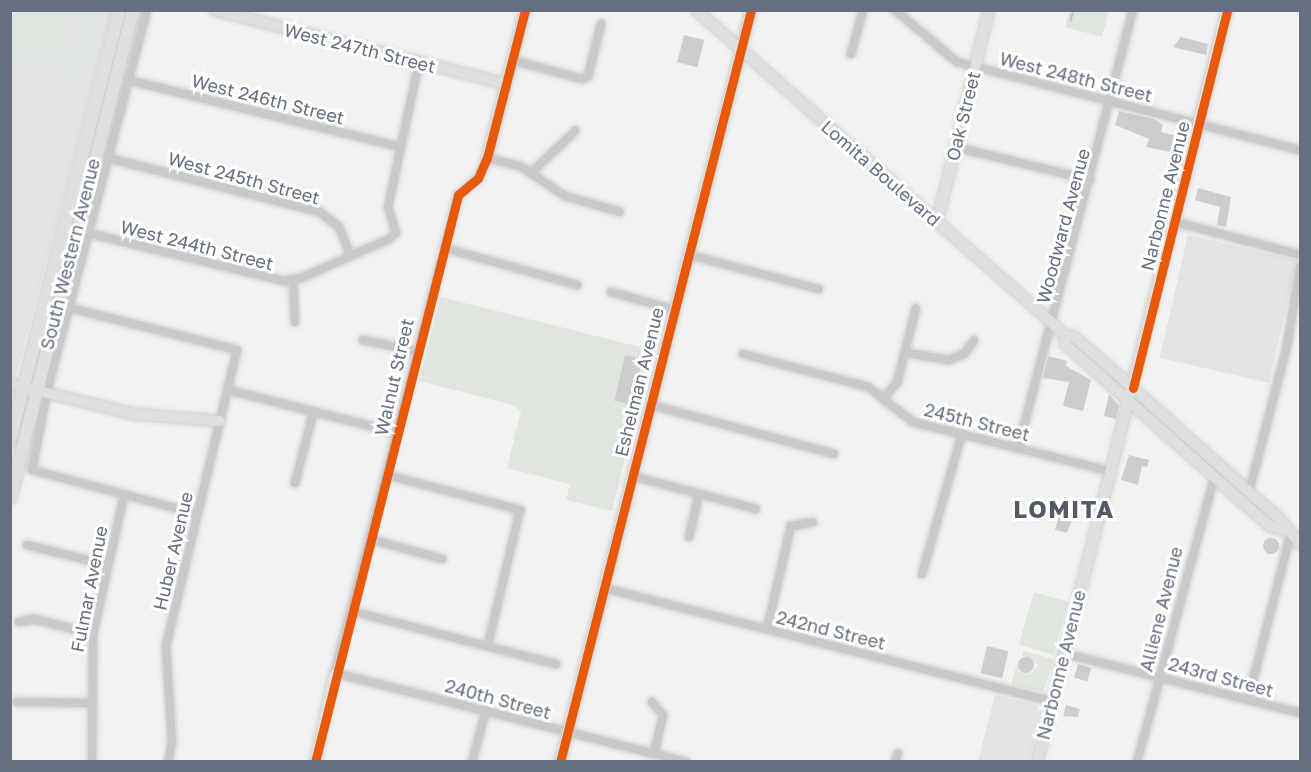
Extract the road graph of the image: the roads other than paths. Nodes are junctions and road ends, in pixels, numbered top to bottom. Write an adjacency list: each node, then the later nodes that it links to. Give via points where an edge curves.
1 (120, 10): 55 (main road, South Western Avenue)
2 (133, 10): 55 (main road, South Western Avenue)
3 (147, 10): 19 (street, South Western Avenue)
4 (214, 10): 17 (main road, West 247th Street)
5 (525, 10): 16 (main road, Walnut Street)
6 (696, 10): 14 (main road, Lomita Boulevard)
7 (751, 10): 14 (main road, Eshelman Avenue)
8 (863, 10): 15 (street)
9 (895, 10): 18 (street, West 248th Street, via 948,58)
10 (989, 10): 18 (main road, Oak Street)
11 (1133, 10): 21 (street, Woodward Avenue)
12 (1227, 10): 22 (main road, Narbonne Avenue)
13 (601, 24): 16 (street, via 588,76 582,79)
14 (741, 50): 32 (main road, Lomita Boulevard); 36 (main road, Eshelman Avenue)
15 (851, 54)
16 (512, 60): 20 (main road, Walnut Street)
17 (419, 63): 20 (main road, West 247th Street); 24 (street)
18 (975, 68): 21 (street, West 248th Street); 25 (main road, Oak Street)
19 (128, 80): 24 (street, West 246th Street); 27 (street, South Western Avenue)
20 (506, 84): 28 (main road, Walnut Street)
21 (1110, 101): 22 (street, West 248th Street); 30 (street, Woodward Avenue)
22 (1200, 123): 26 (street, West 248th Street); 33 (main road, Narbonne Avenue)
23 (575, 132): 29 (street)
24 (401, 147): 38 (street, West 244th Street, via 388,207 396,232)
25 (955, 147): 30 (street); 32 (main road, Oak Street)
26 (1300, 150)
27 (108, 158): 34 (street, South Western Avenue); 38 (street, West 245th Street, via 320,212 339,226)
28 (487, 158): 29 (street); 35 (street, Walnut Street, via 478,178 458,195)
29 (531, 173): 31 (street, via 565,196)
30 (1090, 180): 48 (street, Woodward Avenue)
31 (620, 212)
32 (937, 222): 48 (main road, Lomita Boulevard)
33 (1175, 222): 37 (street); 56 (main road, Narbonne Avenue)
34 (88, 233): 40 (street, West 244th Street, via 275,280); 44 (street, South Western Avenue)
35 (444, 249): 41 (street); 52 (street, Walnut Street)
36 (689, 255): 42 (street); 46 (main road, Eshelman Avenue)
37 (1300, 255)
38 (351, 256): 40 (street, West 244th Street)
39 (1300, 267): 74 (street, via 1287,346)
40 (293, 280): 47 (street)
41 (578, 285)
42 (819, 289)
43 (610, 292): 46 (street)
44 (70, 308): 55 (street, South Western Avenue); 57 (street, Huber Avenue, via 237,350)
45 (916, 308): 53 (street)
46 (675, 310): 60 (main road, Eshelman Avenue)
47 (295, 322)
48 (1052, 323): 49 (main road, Lomita Boulevard); 66 (street, Woodward Avenue)
49 (1065, 336): 56 (main road, Lomita Boulevard, via 1073,336); 59 (main road, Lomita Boulevard, via 1065,344)
50 (363, 340): 52 (street)
51 (974, 340): 53 (street, via 964,354 949,360)
52 (415, 351): 63 (street, Walnut Street)
53 (907, 353): 58 (street, via 897,383)
54 (743, 354): 58 (street, 245th Street, via 849,380)
55 (29, 388): 62 (main road, via 143,416); 65 (main road, South Western Avenue); 76 (street, South Western Avenue, via 32,470); 77 (main road, South Western Avenue)
56 (1133, 388): 59 (main road, Narbonne Avenue); 68 (main road, Lomita Boulevard)
57 (228, 390): 61 (street); 62 (street, Huber Avenue)
58 (883, 398): 64 (street, 245th Street, via 913,422)
59 (1130, 402): 69 (main road, Narbonne Avenue); 72 (main road, Lomita Boulevard)
60 (651, 405): 67 (street); 71 (main road, Eshelman Avenue)
61 (313, 414): 63 (street); 73 (street)
62 (220, 422): 79 (street, Huber Avenue)
63 (398, 433): 70 (street, Walnut Street)
64 (962, 434): 66 (street, 245th Street); 88 (street)
65 (10, 440)
66 (1018, 448): 69 (street, 245th Street)
67 (834, 454)
68 (1221, 467): 72 (street, Alliene Avenue); 74 (main road, Lomita Boulevard)
69 (1110, 471): 95 (main road, Narbonne Avenue)
70 (387, 475): 83 (street, Walnut Street); 94 (street, via 520,510)
71 (632, 476): 75 (street); 89 (main road, Eshelman Avenue)
72 (1213, 476): 81 (main road, Lomita Boulevard, via 1271,527); 98 (street, Alliene Avenue)
73 (295, 483)
74 (1249, 492): 81 (main road, Lomita Boulevard, via 1284,522)
75 (699, 494): 78 (street); 82 (street)
76 (124, 495): 79 (street); 87 (street, Fulmar Avenue)
77 (10, 498)
78 (756, 509)
79 (197, 514): 111 (street, Huber Avenue, via 166,646 172,742)
80 (813, 522): 92 (street, via 791,526)
81 (1288, 533): 84 (main road, Lomita Boulevard); 99 (street)
82 (689, 537)
83 (370, 539): 86 (street); 90 (street, Walnut Street)
84 (1300, 544)
85 (27, 545): 87 (street)
86 (442, 559)
87 (107, 565): 93 (street, Fulmar Avenue)
88 (922, 574)
89 (604, 588): 92 (street, 242nd Street); 106 (main road, Eshelman Avenue)
90 (351, 611): 94 (street); 97 (street, Walnut Street)
91 (19, 622): 93 (street, via 34,620)
92 (767, 629): 100 (street, 242nd Street)
93 (93, 634): 103 (street, Fulmar Avenue)
94 (488, 644): 96 (street)
95 (1063, 653): 98 (street, 243rd Street); 100 (main road, Narbonne Avenue)
96 (556, 664)
97 (335, 674): 104 (street, 240th Street); 112 (main road, Walnut Street)
98 (1159, 676): 99 (street, 243rd Street); 118 (street, Alliene Avenue)
99 (1248, 700): 105 (street, 243rd Street)
100 (1051, 701): 117 (main road, Narbonne Avenue)
101 (16, 702): 103 (street)
102 (652, 702): 108 (street, via 663,715)
103 (90, 704): 110 (street, Fulmar Avenue)
104 (486, 710): 106 (street, 240th Street); 113 (street)
105 (1300, 713)
106 (567, 732): 108 (street, 240th Street); 114 (main road, Eshelman Avenue)
107 (898, 753): 116 (street)
108 (654, 754): 109 (street, 240th Street)
109 (665, 759): 115 (street, 240th Street)
110 (92, 762)
111 (168, 762)
112 (315, 762)
113 (472, 762)
114 (560, 762)
115 (686, 762)
116 (896, 762)
117 (1037, 762)
118 (1137, 762)

